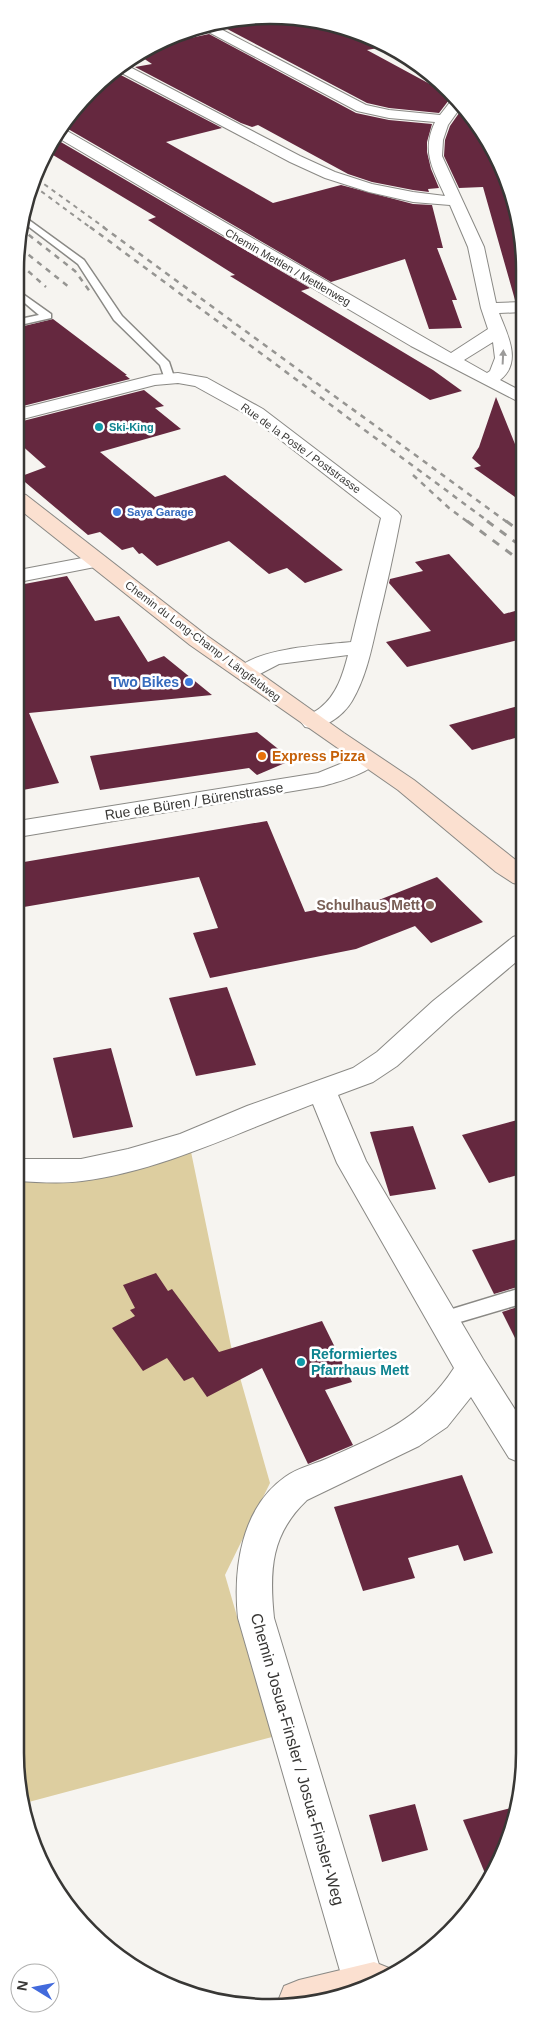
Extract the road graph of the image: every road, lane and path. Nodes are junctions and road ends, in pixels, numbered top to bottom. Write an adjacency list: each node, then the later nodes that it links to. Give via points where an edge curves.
1 (214, 30): 4 (street, via 362,108)
2 (126, 71): 6 (street, via 330,175 378,190)
3 (454, 106): 4 (street)
4 (443, 119): 6 (street, via 435,142 435,156)
5 (64, 135): 13 (street, Chemin Mettlen / Mettlenweg)
6 (454, 201): 10 (street, via 476,247)
7 (28, 222): 14 (lane, via 81,262 118,318 164,364)
8 (24, 297): 11 (lane, via 47,316)
9 (516, 307): 10 (street)
10 (489, 308): 12 (street)
11 (24, 321)
12 (497, 330): 13 (street); 15 (street, one-way to 12, via 501,370 504,358)
13 (452, 360): 15 (street, Chemin Mettlen / Mettlenweg)
14 (168, 378): 17 (street, Rue de la Poste / Poststrasse); 21 (street, Rue de la Poste / Poststrasse, via 201,382 244,405 391,516)
15 (488, 379): 16 (street, Chemin Mettlen / Mettlenweg)
16 (516, 395)
17 (24, 414)
18 (24, 503): 19 (main road, Chemin du Long-Champ / Längfeldweg)
19 (98, 561): 20 (street); 22 (main road, Chemin du Long-Champ / Längfeldweg, via 198,640)
20 (24, 575)
21 (360, 647): 22 (street, via 274,658); 23 (street, Rue de la Poste / Poststrasse, via 354,674 341,700)
22 (246, 672): 23 (main road, Chemin du Long-Champ / Längfeldweg)
23 (312, 722): 24 (main road, Chemin du Long-Champ / Längfeldweg)
24 (367, 760): 25 (street, Rue de Büren / Bürenstrasse, via 323,779); 26 (main road, via 406,785)
25 (24, 828)
26 (516, 873)
27 (516, 948): 28 (street, via 376,1068)
28 (322, 1090): 29 (street, via 190,1142 128,1160 81,1170); 31 (street, via 352,1163)
29 (24, 1170)
30 (516, 1297): 31 (lane)
31 (443, 1319): 32 (street)
32 (471, 1369): 33 (street); 34 (street, Chemin Josua-Finsler / Josua-Finsler-Weg, via 442,1410 429,1422 371,1455 290,1494 265,1528 257,1560 253,1600 256,1618)
33 (516, 1440)
34 (368, 1979)

